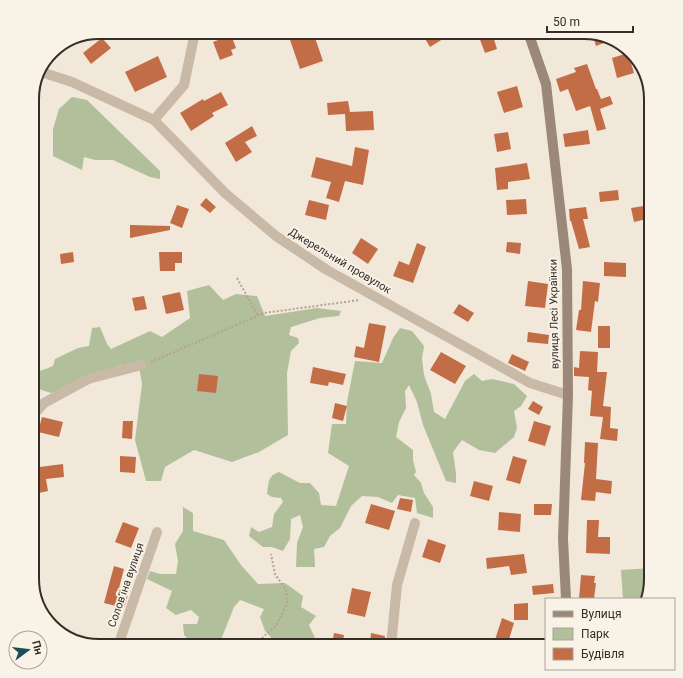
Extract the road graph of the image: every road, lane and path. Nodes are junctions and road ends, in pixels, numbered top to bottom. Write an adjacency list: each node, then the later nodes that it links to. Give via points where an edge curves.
1 (194, 39): 4 (street, via 184,85)
2 (530, 39): 9 (street, вулиця Лесі Українки, via 546,84 566,262)
3 (45, 73): 4 (street, Джерельний провулок, via 72,82)
4 (154, 120): 6 (street, Джерельний провулок, via 225,193 276,236 327,270)
5 (237, 278): 7 (path)
6 (377, 298): 7 (path, via 264,313); 9 (street, Джерельний провулок, via 530,383)
7 (258, 316): 8 (path)
8 (142, 365): 10 (street, via 88,379 44,403)
9 (568, 395): 14 (street, вулиця Лесі Українки, via 563,539)
10 (39, 408)
11 (415, 523): 17 (street, via 397,586)
12 (157, 532): 15 (street, Соловʼїна вулиця)
13 (271, 554): 16 (path, via 276,574 286,590 287,604 276,626)
14 (566, 598)
15 (120, 639)
16 (262, 639)
17 (392, 639)

